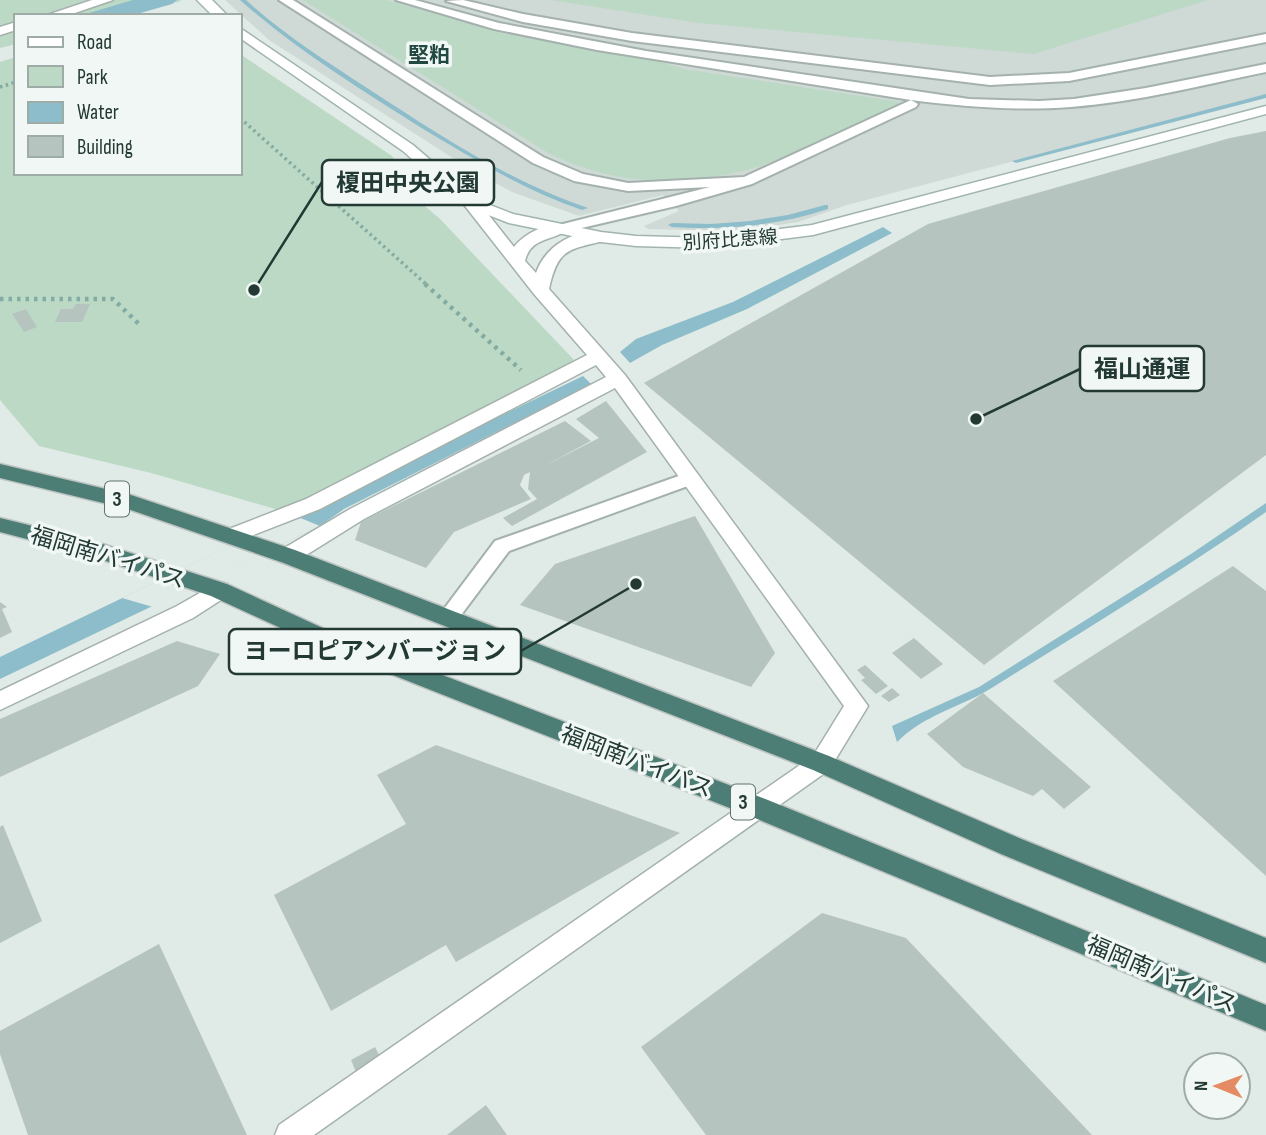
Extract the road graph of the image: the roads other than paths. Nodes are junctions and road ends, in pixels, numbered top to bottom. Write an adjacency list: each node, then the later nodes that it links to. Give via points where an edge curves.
1 (106, 0): 7 (street)
2 (204, 0): 8 (street)
3 (285, 0): 15 (lane, via 538,160 579,177 628,187)
4 (402, 0): 12 (lane, via 511,31 622,52 972,103 1073,103)
5 (448, 0): 11 (lane, via 632,37 990,81 1069,77)
6 (495, 0): 9 (lane, via 645,28 929,64 1005,69 1105,59)
7 (58, 14)
8 (219, 14)
9 (1266, 26)
10 (242, 33): 16 (street, 別府比恵線, via 408,148)
11 (1266, 38)
12 (1266, 68)
13 (911, 104): 15 (lane)
14 (1266, 110): 18 (street, 別府比恵線, via 813,230 709,243)
15 (747, 181): 17 (lane)
16 (471, 203): 17 (street, 別府比恵線, via 509,218); 19 (street)
17 (560, 229): 18 (street, 別府比恵線); 19 (street, via 527,241)
18 (601, 237): 20 (street, via 554,250)
19 (517, 261): 20 (street)
20 (540, 290): 21 (street)
21 (598, 357): 22 (street); 26 (street, via 313,504)
22 (618, 379): 24 (street); 27 (street, via 357,514)
23 (0, 471): 26 (highway, 3, via 131,502)
24 (690, 478): 29 (lane, via 502,546); 31 (street, via 856,706)
25 (0, 525): 28 (highway, 福岡南バイパス / 3, via 90,548)
26 (231, 536): 27 (highway, 3)
27 (288, 556): 29 (highway, 3)
28 (219, 590): 30 (street, via 184,612); 32 (highway, 福岡南バイパス / 3, via 330,640)
29 (448, 618): 31 (highway, 3)
30 (0, 701)
31 (821, 762): 32 (street); 33 (highway, 3)
32 (759, 808): 34 (highway, 福岡南バイパス / 3); 35 (street)
33 (1266, 951)
34 (1266, 1018)
35 (289, 1135)

